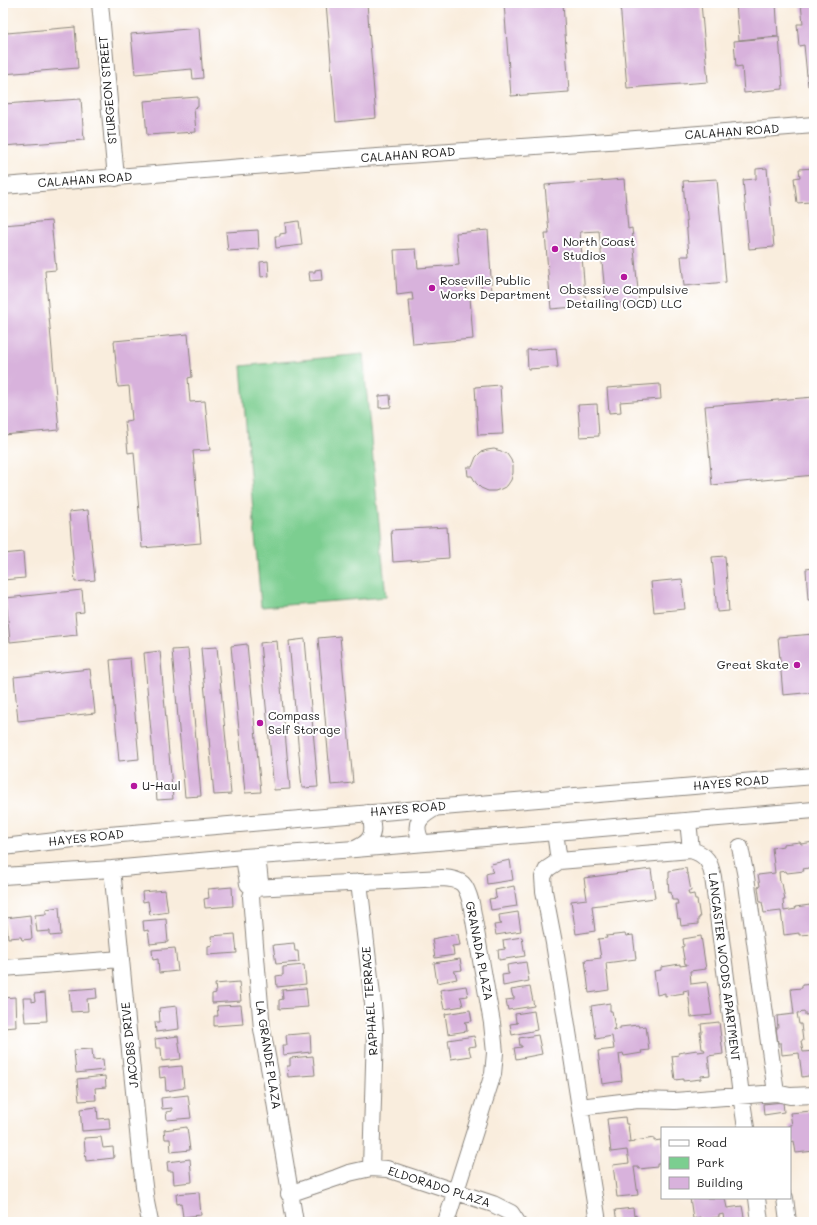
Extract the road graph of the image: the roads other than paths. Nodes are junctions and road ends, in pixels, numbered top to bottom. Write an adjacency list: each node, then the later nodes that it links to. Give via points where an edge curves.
1 (100, 3): 3 (street, STURGEON STREET)
2 (814, 125): 3 (street, CALAHAN ROAD)
3 (116, 178): 4 (street, CALAHAN ROAD)
4 (3, 186)
5 (814, 776): 6 (street, HAYES ROAD)
6 (437, 807): 8 (street, HAYES ROAD); 11 (street, via 424,814 418,823 417,832)
7 (814, 810): 9 (street)
8 (367, 813): 12 (street, HAYES ROAD); 14 (street, via 372,823 371,836)
9 (688, 821): 10 (street); 15 (street)
10 (555, 832): 11 (street); 17 (street)
11 (422, 843): 14 (street)
12 (3, 846)
13 (740, 847): 24 (street)
14 (355, 849): 16 (street)
15 (691, 850): 17 (street); 25 (street, LANCASTER WOODS APARTMENT, via 706,857 713,877)
16 (251, 856): 18 (street); 21 (street, via 248,884)
17 (559, 861): 27 (street, via 547,869 543,877 544,891)
18 (112, 869): 19 (street); 22 (street, JACOBS DRIVE)
19 (3, 876)
20 (359, 882): 21 (street, GRANADA PLAZA); 29 (street, RAPHAEL TERRACE, via 375,1031); 30 (street, GRANADA PLAZA, via 452,878 460,881 468,892 492,1023 495,1053 493,1074)
21 (254, 888): 31 (street, LA GRANDE PLAZA, via 251,897 261,1022)
22 (121, 958): 23 (street); 35 (street, JACOBS DRIVE, via 144,1186)
23 (3, 968)
24 (776, 1093): 25 (street); 26 (street, via 790,1096)
25 (741, 1095): 27 (street, via 675,1101 638,1100); 28 (street, LANCASTER WOODS APARTMENT)
26 (814, 1095)
27 (580, 1107): 38 (street)
28 (746, 1127)
29 (371, 1168): 30 (street, ELDORADO PLAZA, via 402,1173); 31 (street, ELDORADO PLAZA)
30 (456, 1192): 34 (street, ELDORADO PLAZA, via 504,1208); 37 (street, GRANADA PLAZA)
31 (289, 1194): 36 (street, LA GRANDE PLAZA)
32 (757, 1199): 39 (street)
33 (785, 1199): 40 (street)
34 (517, 1220)
35 (150, 1222)
36 (294, 1222)
37 (446, 1222)
38 (598, 1222)
39 (760, 1222)
40 (788, 1222)

